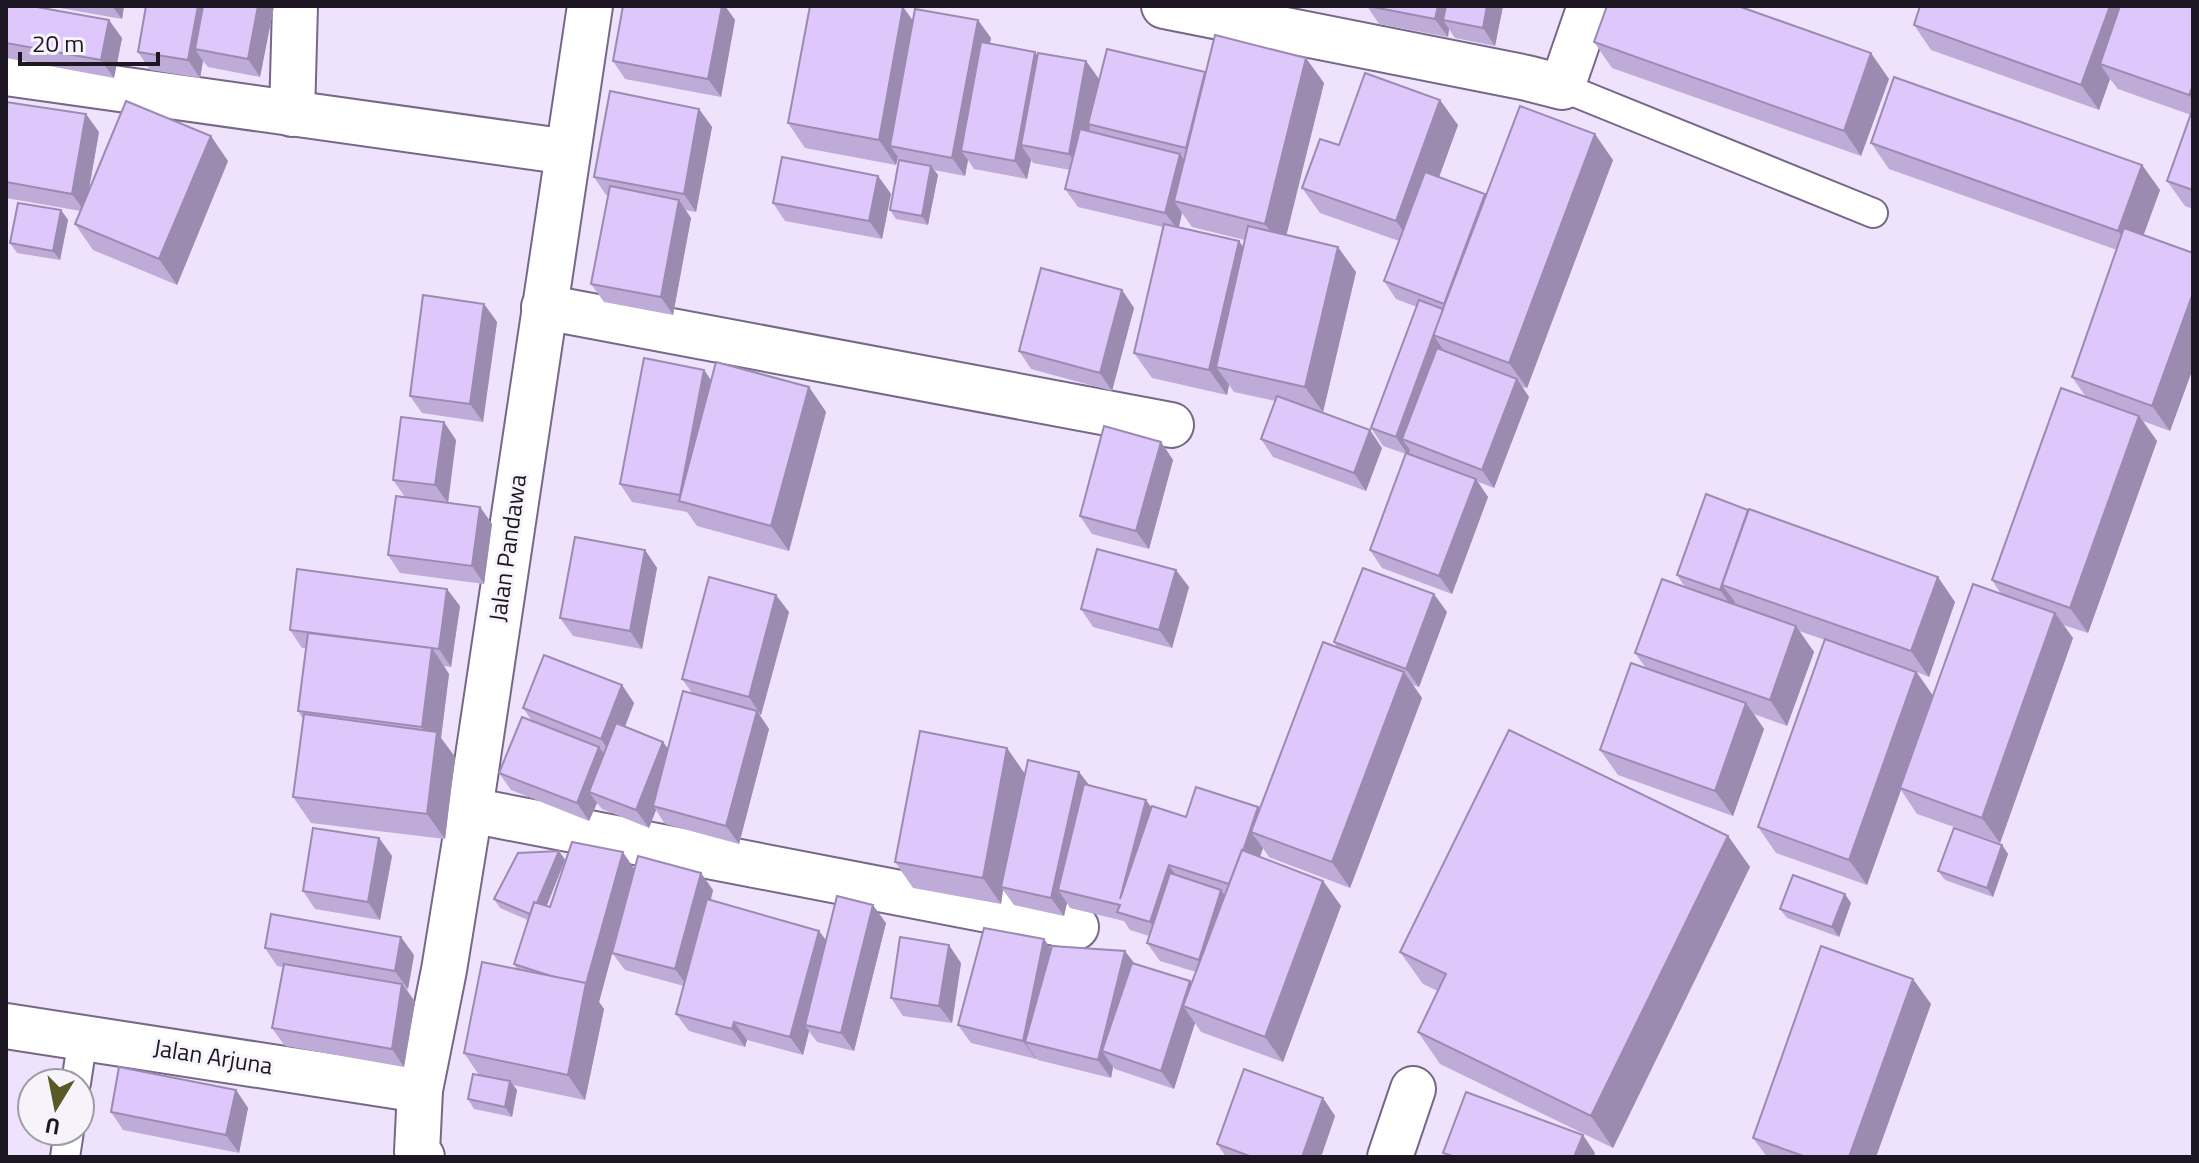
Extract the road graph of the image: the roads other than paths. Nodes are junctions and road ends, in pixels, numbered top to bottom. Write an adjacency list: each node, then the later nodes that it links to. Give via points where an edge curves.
1 (295, 6): 7 (street)
2 (590, 6): 8 (street, Jalan Pandawa)
3 (1164, 6): 6 (street)
4 (1590, 6): 6 (street)
5 (6, 73): 7 (street)
6 (1562, 87): 9 (lane)
7 (292, 114): 8 (street)
8 (568, 152): 10 (street, Jalan Pandawa)
9 (1873, 213)
10 (544, 307): 11 (street); 12 (street, Jalan Pandawa)
11 (1171, 425)
12 (470, 810): 13 (street); 18 (street, Jalan Pandawa)
13 (1076, 927)
14 (6, 1026): 15 (street, Jalan Arjuna)
15 (83, 1037): 16 (lane); 18 (street, Jalan Arjuna)
16 (78, 1067)
17 (1413, 1089): 20 (street)
18 (420, 1090): 19 (street, Jalan Pandawa, via 417,1152)
19 (422, 1157)
20 (1390, 1157)

